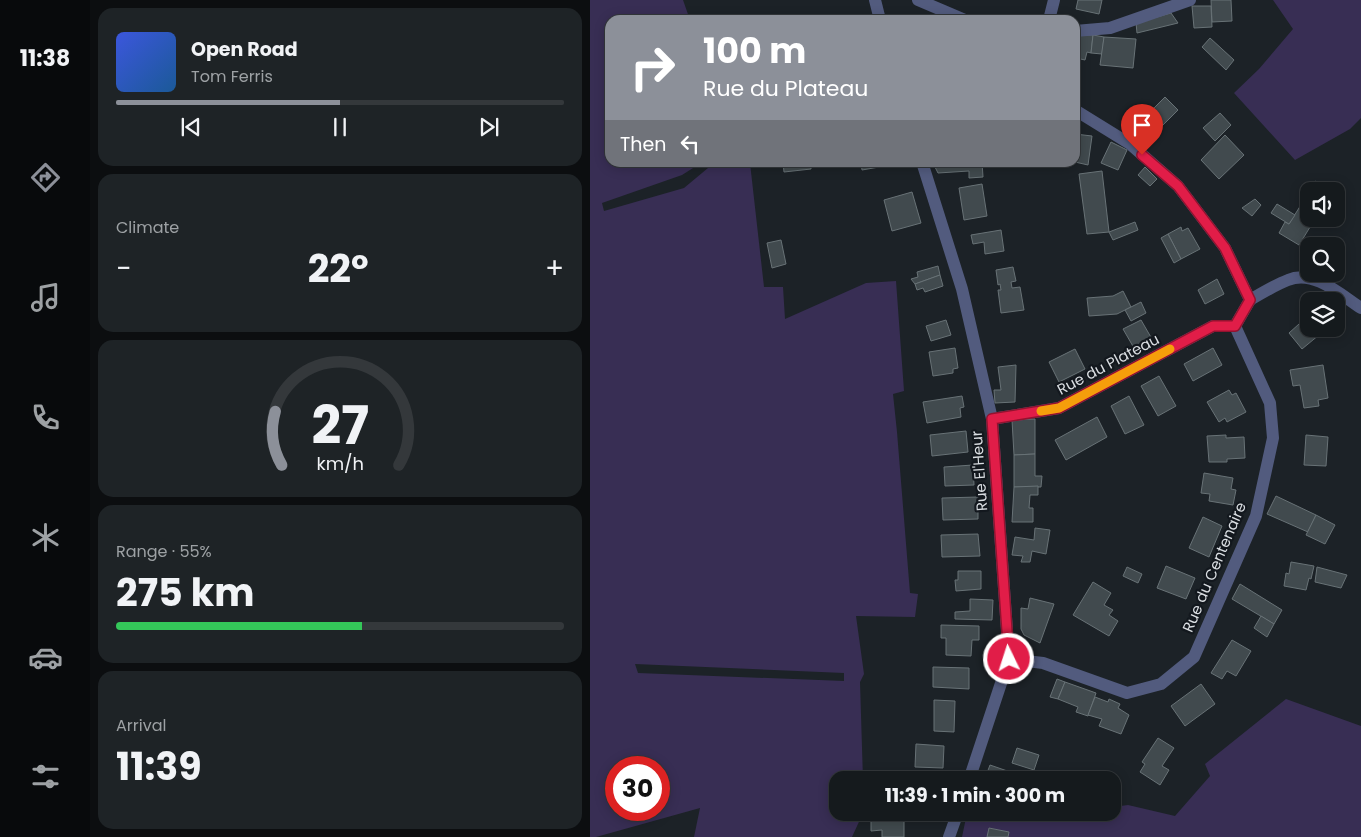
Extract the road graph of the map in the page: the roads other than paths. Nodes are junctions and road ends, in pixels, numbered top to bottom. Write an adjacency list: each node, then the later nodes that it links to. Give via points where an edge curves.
1 (875, 0): 5 (street)
2 (918, 0): 6 (street)
3 (1054, 0): 7 (street)
4 (1190, 0): 8 (street, via 1110,28)
5 (879, 15)
6 (954, 15)
7 (1050, 15)
8 (1080, 31)
9 (1080, 113): 11 (street, via 1130,144 1178,186 1225,248)
10 (924, 167): 14 (street, Rue El'Heur, via 962,288)
11 (1250, 300): 12 (street, via 1290,279 1306,278 1322,282); 13 (street)
12 (1361, 308)
13 (1235, 326): 14 (street, Rue du Plateau, via 1213,326 1059,408); 15 (street, Rue du Centenaire, via 1270,403 1273,438 1256,516 1194,657 1161,684 1127,693 1043,662)
14 (992, 419): 15 (street, Rue El'Heur)
15 (1009, 659): 16 (street, Rue El'Heur)
16 (972, 771)
17 (955, 821): 18 (street)
18 (950, 837)

